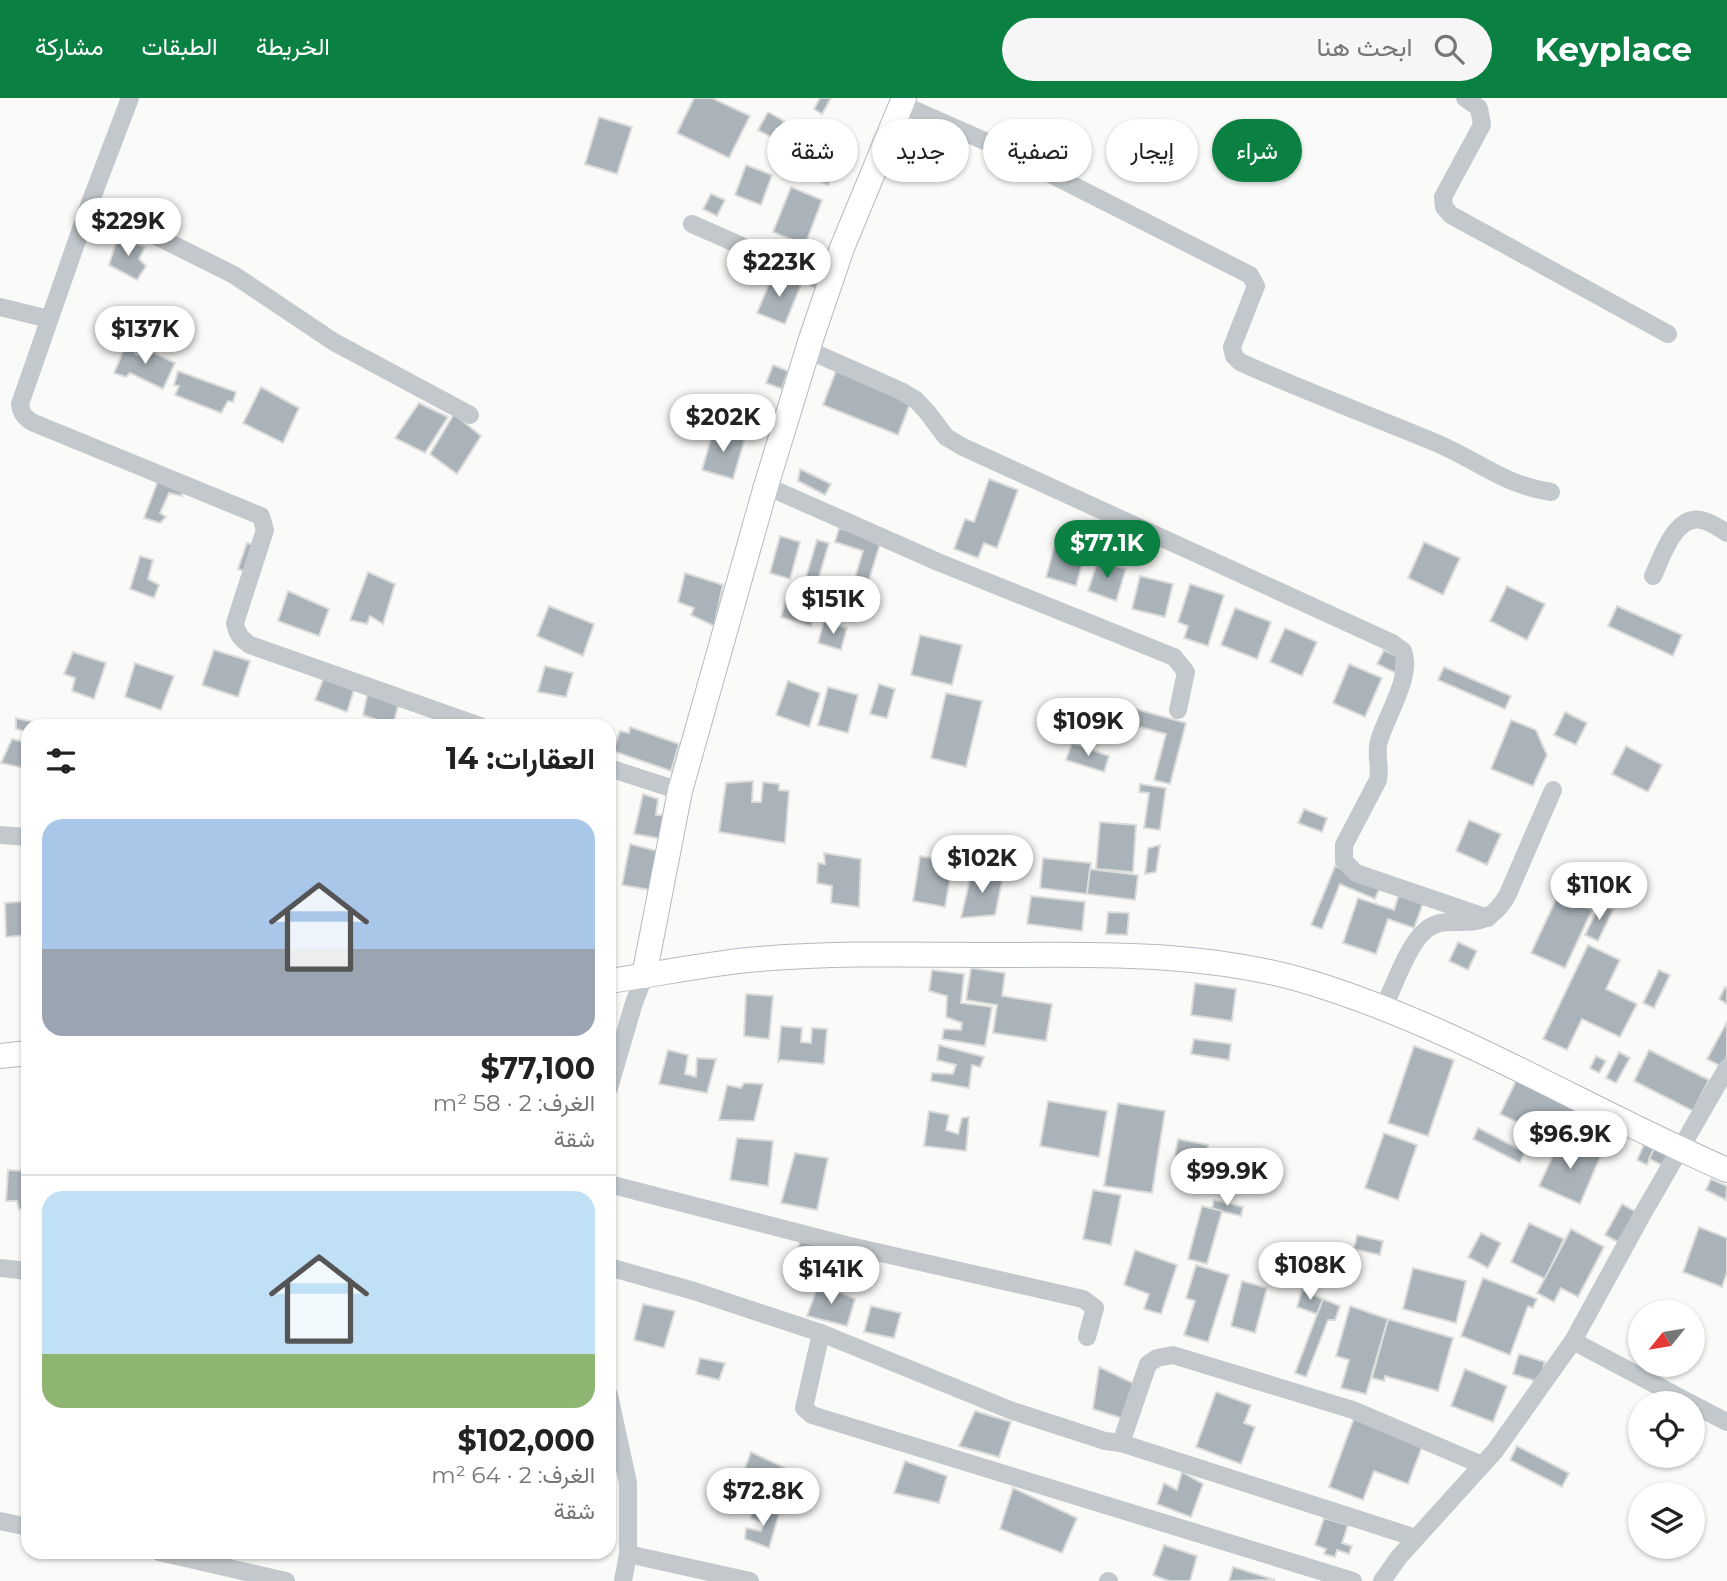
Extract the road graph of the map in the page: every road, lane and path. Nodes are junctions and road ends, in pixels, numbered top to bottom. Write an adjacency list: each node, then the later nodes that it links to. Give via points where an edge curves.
1 (130, 98): 4 (street)
2 (1465, 98): 9 (street, via 1479,108 1482,125 1443,197 1451,215)
3 (897, 100): 6 (street); 13 (street, via 1250,275 1256,286 1231,347 1240,362 1436,442 1508,481)
4 (90, 203): 8 (street); 11 (street, via 234,275 334,342)
5 (692, 224): 6 (street)
6 (830, 285): 10 (street)
7 (0, 307): 8 (street)
8 (49, 319): 17 (street, via 20,404 26,419 261,516 265,530 235,623 242,640)
9 (1668, 334)
10 (808, 350): 12 (street); 23 (street, via 916,400 946,437 963,447 1403,651 1406,667 1378,742 1378,780 1344,845 1344,861 1356,873)
11 (470, 415)
12 (766, 486): 16 (street, via 938,562 1174,657 1186,672); 20 (street)
13 (1551, 492)
14 (1727, 533): 15 (street, via 1700,520 1684,525 1673,534)
15 (1653, 576)
16 (1178, 710)
17 (460, 719)
18 (616, 770): 20 (street)
19 (1553, 790): 23 (street, via 1507,896)
20 (680, 791): 24 (street)
21 (0, 835): 22 (street)
22 (21, 836)
23 (1488, 918): 26 (street, via 1426,929)
24 (644, 976): 25 (street); 26 (street, via 758,959 1095,954 1258,969); 29 (street)
25 (616, 980)
26 (1384, 1007): 31 (street, via 1483,1051)
27 (21, 1054): 28 (street)
28 (0, 1056)
29 (616, 1064)
30 (1727, 1068): 31 (street)
31 (1679, 1150): 32 (street); 39 (street)
32 (1727, 1170)
33 (616, 1186): 38 (street, via 1083,1299 1095,1308)
34 (0, 1268): 36 (street)
35 (616, 1269): 37 (street)
36 (21, 1270)
37 (821, 1333): 43 (street, via 1010,1410); 54 (street, via 804,1408 812,1415)
38 (1087, 1337)
39 (1573, 1341): 40 (street); 45 (street)
40 (1667, 1391)
41 (1705, 1411): 42 (street)
42 (1727, 1422)
43 (1121, 1443): 45 (street, via 1148,1364 1172,1355 1353,1410); 48 (street)
44 (616, 1453): 49 (street, via 628,1483)
45 (1482, 1465): 48 (street)
46 (0, 1521): 47 (street)
47 (21, 1526)
48 (1416, 1538): 55 (street)
49 (628, 1554): 52 (street); 53 (street)
50 (190, 1559): 51 (street)
51 (286, 1581)
52 (623, 1581)
53 (750, 1581)
54 (1353, 1581)
55 (1382, 1581)

